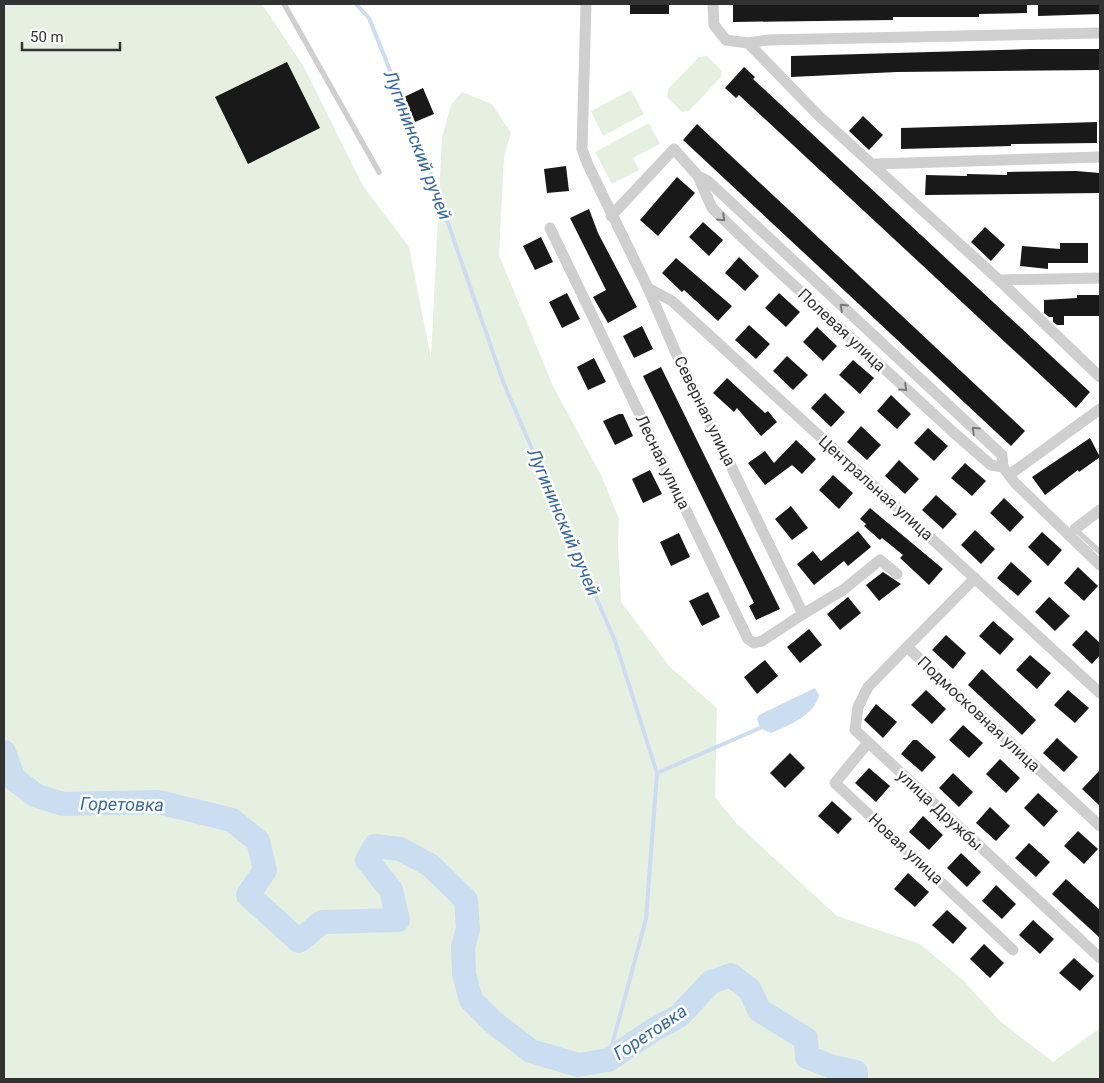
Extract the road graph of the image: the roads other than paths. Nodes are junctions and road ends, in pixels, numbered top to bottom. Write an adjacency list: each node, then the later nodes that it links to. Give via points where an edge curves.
1 (284, 4): 8 (lane)
2 (586, 4): 10 (street, Северная улица, via 582,149)
3 (713, 4): 5 (street, via 714,25 726,40)
4 (1100, 33): 5 (street)
5 (748, 43): 7 (street, via 820,116)
6 (1100, 157): 7 (street)
7 (875, 164): 13 (street)
8 (379, 172)
9 (698, 176): 10 (street, Полевая улица, via 674,148); 15 (street, Полевая улица, one-way to 9, via 708,181); 16 (street, Полевая улица, one-way to 16, via 712,208)
10 (611, 216): 14 (street, Северная улица)
11 (550, 228): 26 (street, Лесная улица, via 748,639 762,641)
12 (1100, 278): 13 (street)
13 (1000, 280): 17 (street)
14 (648, 288): 25 (street, Центральная улица, via 672,301); 26 (street, Северная улица, via 676,354)
15 (859, 322): 16 (street); 19 (street, Полевая улица, one-way to 15, via 1002,455)
16 (847, 336): 19 (street, Полевая улица, one-way to 19, via 991,465)
17 (1100, 377)
18 (1100, 409): 19 (street)
19 (1006, 471): 23 (street, Полевая улица)
20 (1100, 510): 21 (street)
21 (1075, 529): 22 (lane)
22 (1100, 552)
23 (1100, 565)
24 (897, 574): 26 (street, via 880,560 843,590)
25 (975, 578): 27 (street, Подмосковная улица); 28 (street, Центральная улица)
26 (803, 614)
27 (907, 647): 29 (street, улица Дружбы, via 868,687 858,707 856,730); 30 (street, Подмосковная улица)
28 (1100, 693)
29 (868, 744): 31 (street, Новая улица, via 835,783); 32 (street, улица Дружбы)
30 (1100, 826)
31 (1013, 950)
32 (1100, 958)

